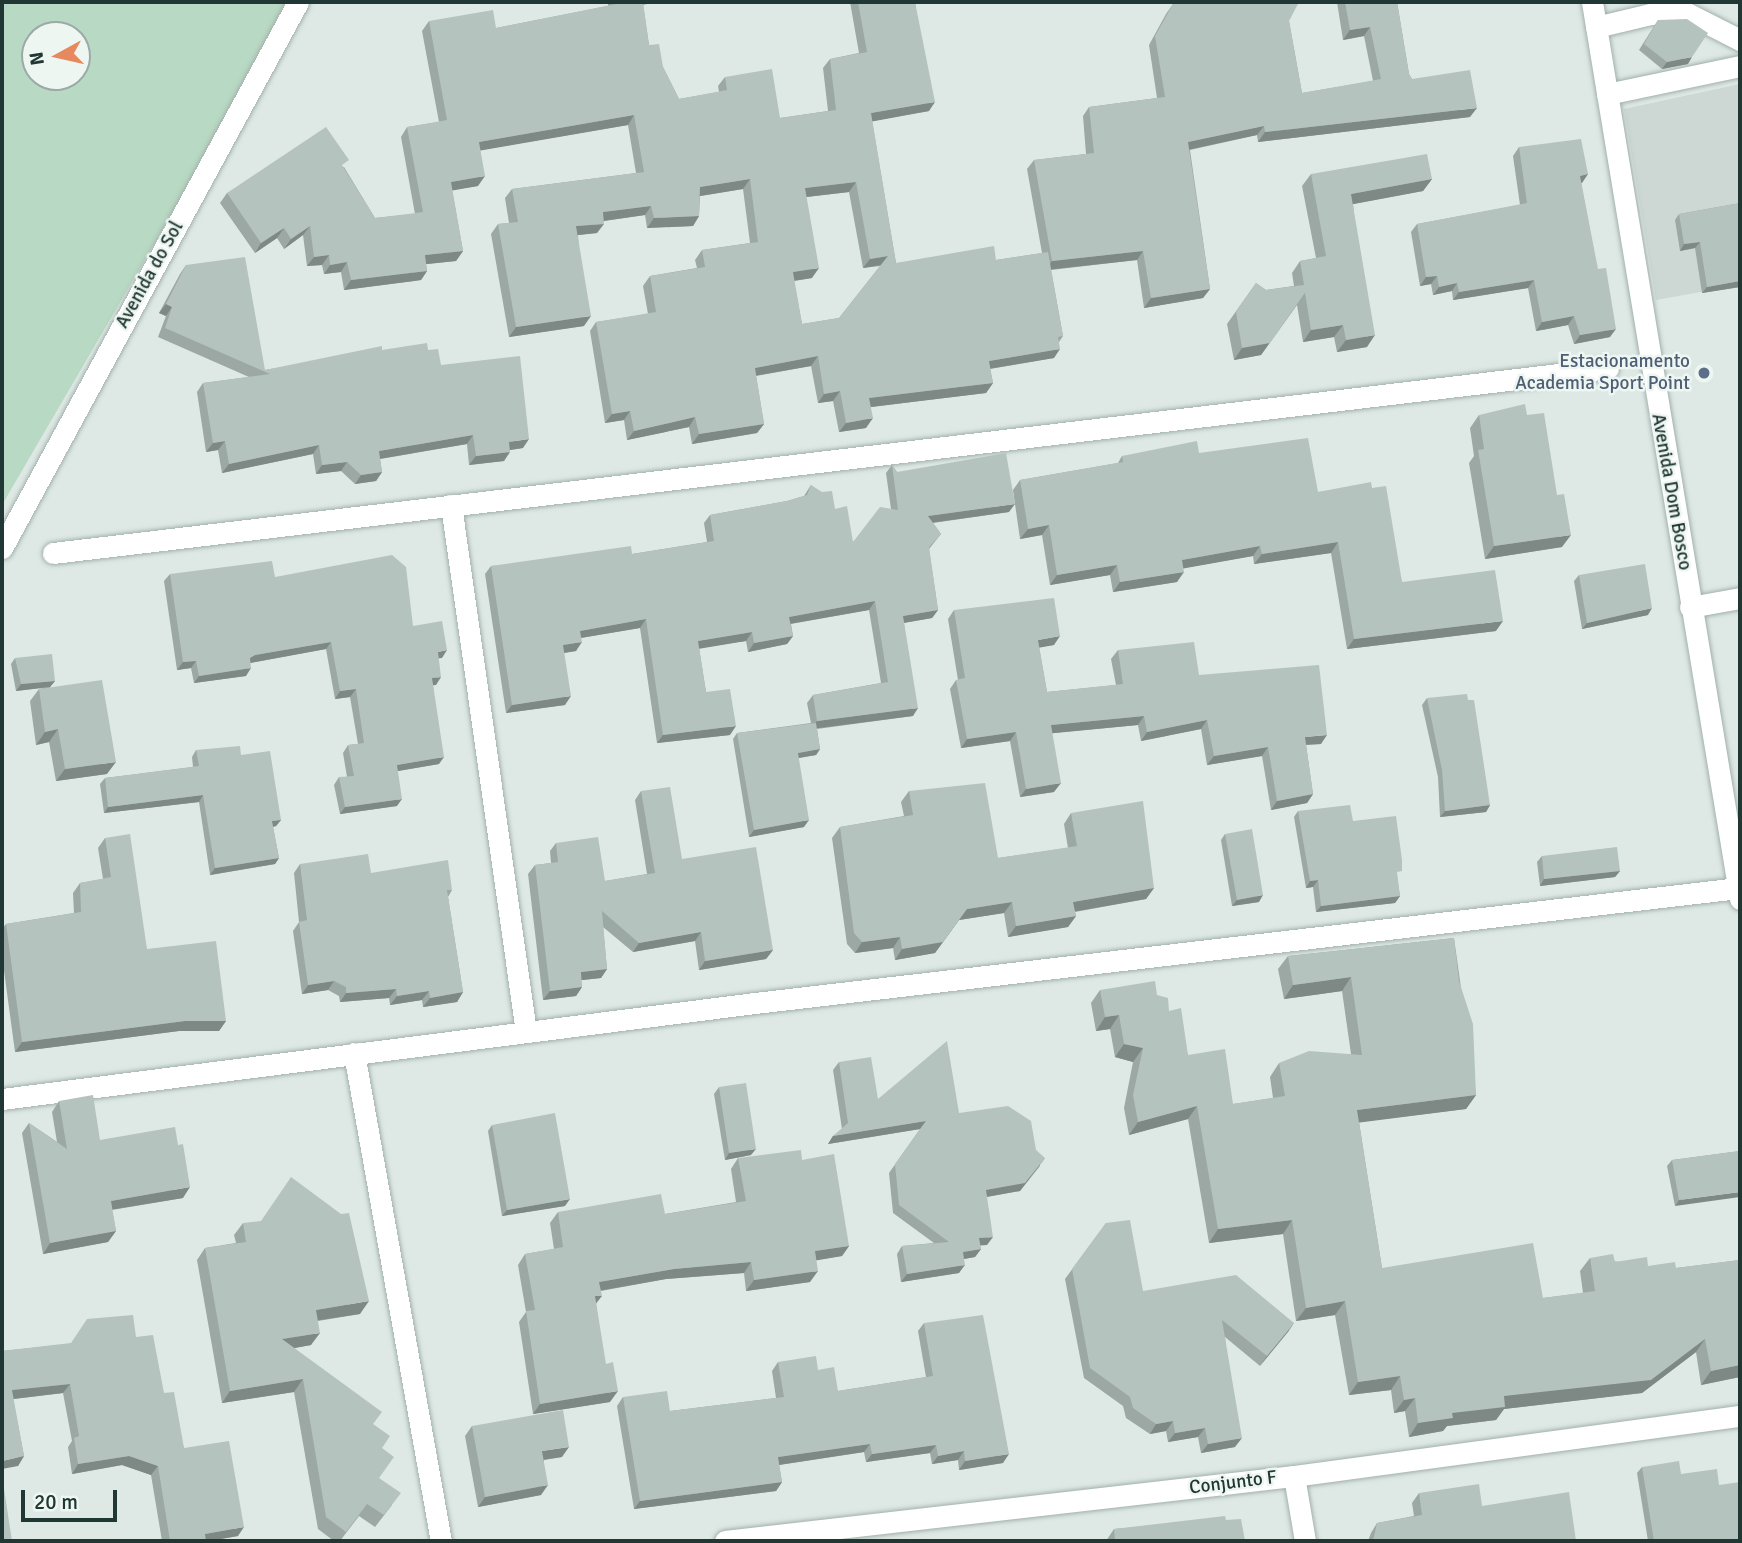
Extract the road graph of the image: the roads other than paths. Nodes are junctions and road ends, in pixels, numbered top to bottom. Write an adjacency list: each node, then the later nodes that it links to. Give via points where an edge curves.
1 (298, 2): 9 (street, Avenida do Sol)
2 (1592, 2): 3 (street, Avenida Dom Bosco)
3 (1596, 26): 4 (street, via 1685,12); 6 (street, Avenida Dom Bosco)
4 (1740, 40)
5 (1740, 66): 6 (street)
6 (1607, 94): 12 (street, Avenida Dom Bosco)
7 (1608, 368): 8 (street)
8 (451, 505): 10 (street); 14 (street)
9 (2, 548)
10 (53, 553)
11 (1740, 598): 12 (street)
12 (1690, 607): 13 (street, Avenida Dom Bosco)
13 (1739, 893): 14 (street)
14 (526, 1032): 15 (street)
15 (354, 1053): 16 (street); 19 (street)
16 (2, 1099)
17 (1740, 1416): 18 (street, Conjunto F)
18 (1294, 1476): 20 (street, Conjunto F); 21 (street)
19 (442, 1541)
20 (724, 1541)
21 (1305, 1541)

